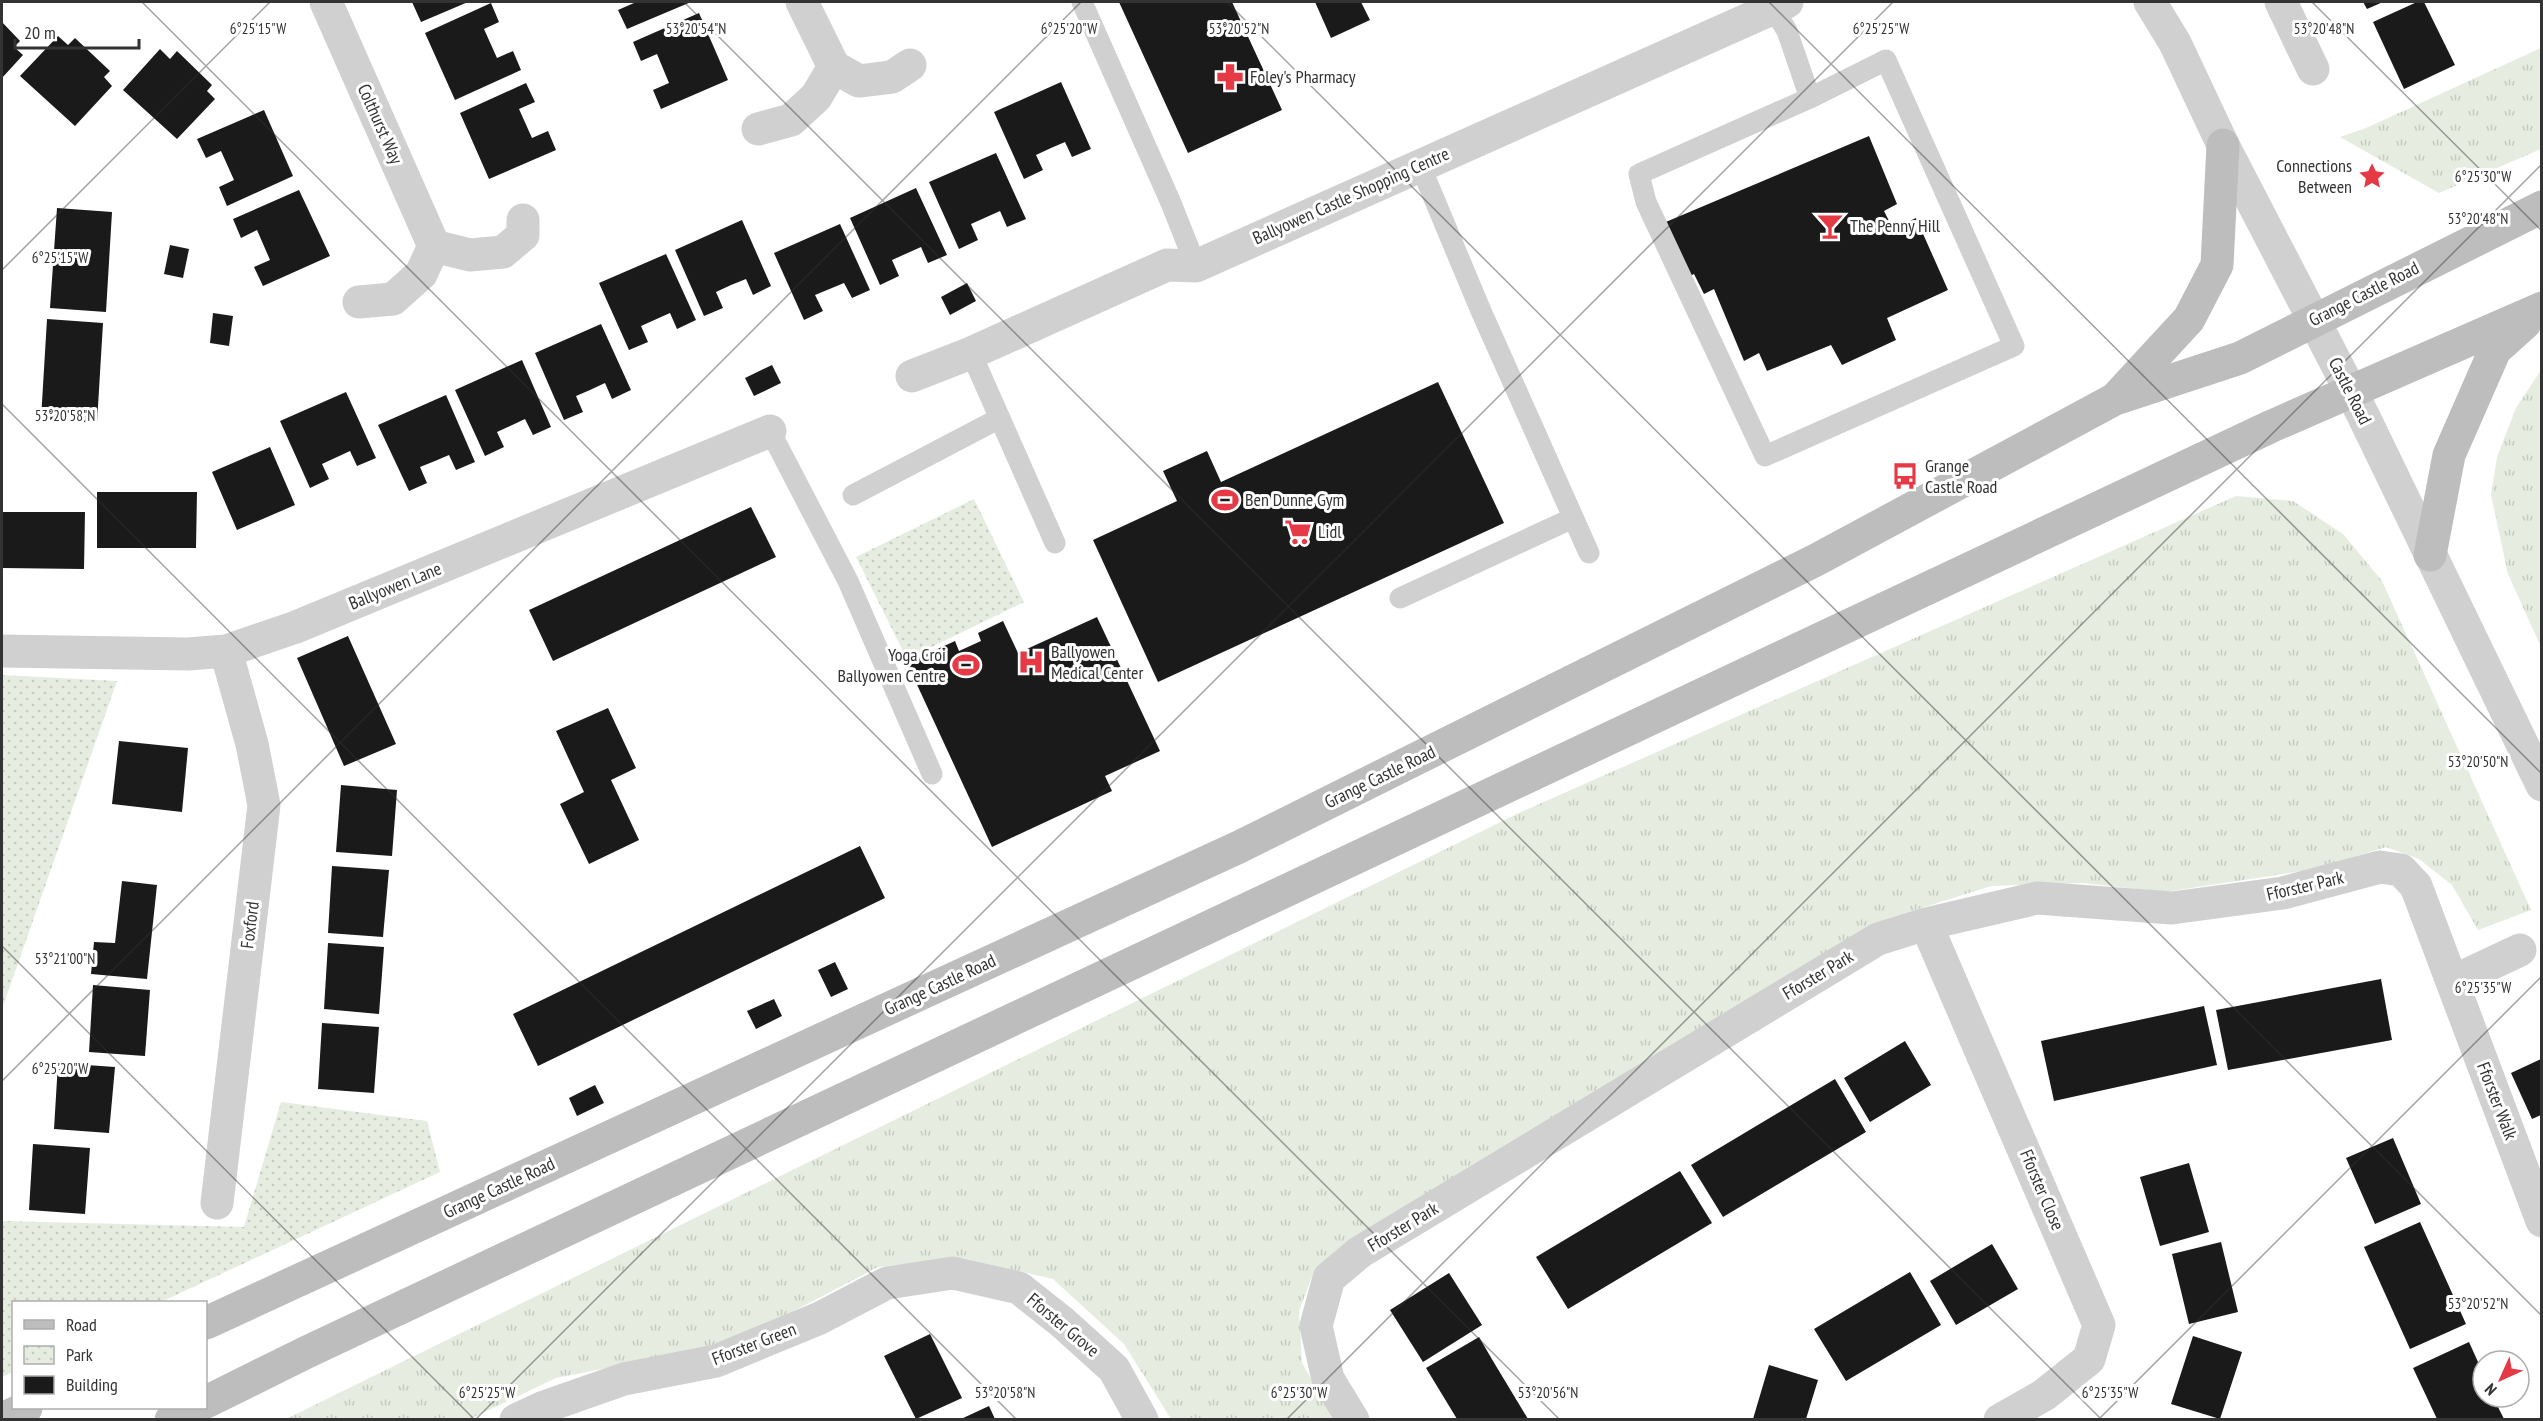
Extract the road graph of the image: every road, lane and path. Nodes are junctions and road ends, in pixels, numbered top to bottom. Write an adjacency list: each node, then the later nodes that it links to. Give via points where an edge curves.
1 (327, 2): 16 (street, Colthurst Way)
2 (802, 2): 8 (street)
3 (1082, 2): 17 (lane)
4 (2281, 2): 9 (street)
5 (2149, 4): 12 (street, Castle Road, via 2175,43)
6 (1780, 5): 10 (lane); 13 (street, Ballyowen Castle Shopping Centre)
7 (910, 65): 8 (street, via 892,77 859,81)
8 (834, 67): 11 (street, via 816,97 791,120)
9 (2313, 69)
10 (1810, 98): 10 (lane, via 1886,60 2014,346 1765,456 1646,202 1639,174)
11 (758, 129)
12 (2223, 145): 20 (street, Castle Road); 24 (main road, via 2217,265 2190,319)
13 (1420, 165): 17 (street, Ballyowen Castle Shopping Centre); 28 (lane)
14 (2541, 207): 20 (main road, Grange Castle Road)
15 (523, 220): 16 (street, via 523,235 503,252 470,255)
16 (434, 246): 18 (street, via 421,274 393,300)
17 (1196, 266): 21 (street, Ballyowen Castle Shopping Centre, via 1167,265)
18 (359, 302)
19 (2540, 309): 23 (main road); 31 (main road, via 2495,350 2472,400 2449,455)
20 (2314, 320): 23 (street, Castle Road); 24 (main road, Grange Castle Road, via 2240,358)
21 (971, 353): 22 (street, Ballyowen Castle Shopping Centre); 25 (lane)
22 (912, 376)
23 (2351, 393): 31 (street, Castle Road); 44 (main road, via 2272,426)
24 (2115, 399): 43 (main road, Grange Castle Road, via 1816,561 1239,847)
25 (1000, 418): 27 (lane); 29 (lane)
26 (770, 431): 34 (street, Ballyowen Lane, via 296,627); 35 (lane, via 848,581)
27 (853, 495)
28 (1573, 518): 30 (lane); 32 (lane)
29 (1055, 543)
30 (1589, 553)
31 (2430, 555): 36 (street, Castle Road)
32 (1400, 598)
33 (2, 651): 34 (street, Ballyowen Lane)
34 (226, 651): 40 (street, Foxford, via 264,805)
35 (932, 774)
36 (2541, 785)
37 (1926, 924): 39 (street, Fforster Park, via 2037,898 2172,908 2283,893 2380,867 2401,870 2416,886); 51 (street, Fforster Park, via 1878,939 1360,1252 1329,1278 1317,1326 1328,1379); 52 (street, Fforster Close, via 2099,1325 2090,1359 2044,1395)
38 (2520, 950): 39 (street)
39 (2452, 982): 41 (street, Fforster Walk)
40 (216, 1203)
41 (2541, 1221)
42 (953, 1273): 49 (street, Fforster Green, via 887,1283 820,1318 716,1361 624,1379); 50 (street, Fforster Grove, via 1019,1288 1114,1369)
43 (207, 1323)
44 (207, 1402)
45 (22, 1409): 47 (main road)
46 (191, 1409): 48 (main road)
47 (2, 1419)
48 (171, 1419)
49 (516, 1419)
50 (1142, 1419)
51 (1353, 1419)
52 (2000, 1419)

